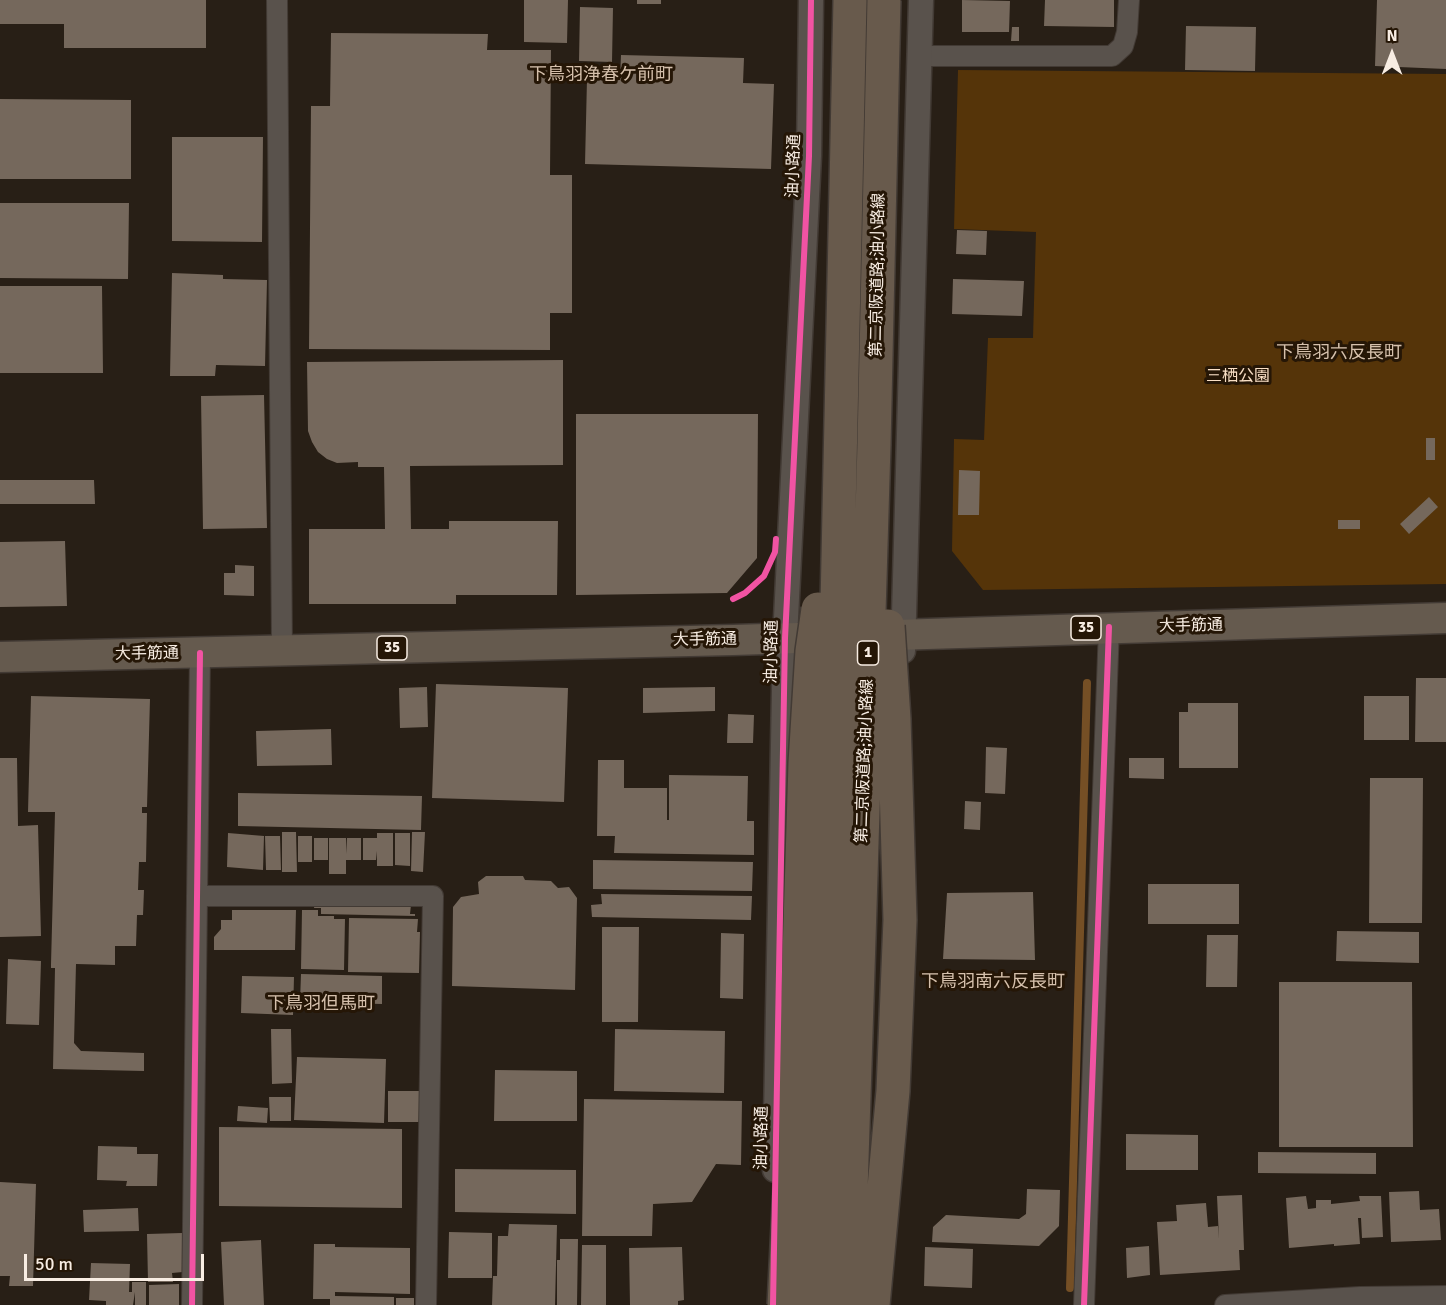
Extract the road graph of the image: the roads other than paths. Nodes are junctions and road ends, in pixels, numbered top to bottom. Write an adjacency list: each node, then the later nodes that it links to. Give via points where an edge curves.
1 (277, 0): 14 (street)
2 (811, 0): 13 (street, 油小路通, via 809,156)
3 (850, 0): 8 (highway, 第二京阪道路;油小路線 / 1, bridge)
4 (884, 0): 9 (highway, 第二京阪道路;油小路線 / 1, bridge)
5 (921, 0): 7 (street)
6 (1129, 0): 7 (street, via 1123,46 1112,56)
7 (920, 56): 12 (street)
8 (839, 444): 22 (highway, bridge, via 812,651); 23 (highway, 第二京阪道路;油小路線 / 1, bridge, via 830,931)
9 (874, 445): 24 (highway, 第二京阪道路;油小路線 / 1, bridge, via 852,1179); 25 (highway, bridge, via 894,718 900,920 893,1091)
10 (1446, 618): 11 (main road, 大手筋通 / 35)
11 (1109, 627): 12 (main road, 大手筋通 / 35); 27 (street)
12 (904, 633): 13 (main road, 大手筋通 / 35); 26 (street, via 888,1040)
13 (785, 638): 14 (main road, 大手筋通 / 35); 21 (street, 油小路通)
14 (282, 651): 15 (main road, 大手筋通 / 35)
15 (200, 653): 16 (main road, 大手筋通 / 35); 17 (street)
16 (0, 657)
17 (197, 896): 19 (street); 20 (street, via 433,896)
18 (1446, 1296): 28 (street)
19 (192, 1305)
20 (426, 1305)
21 (773, 1305)
22 (784, 1305)
23 (814, 1305)
24 (844, 1305)
25 (873, 1305)
26 (886, 1305)
27 (1084, 1305)
28 (1225, 1305)

